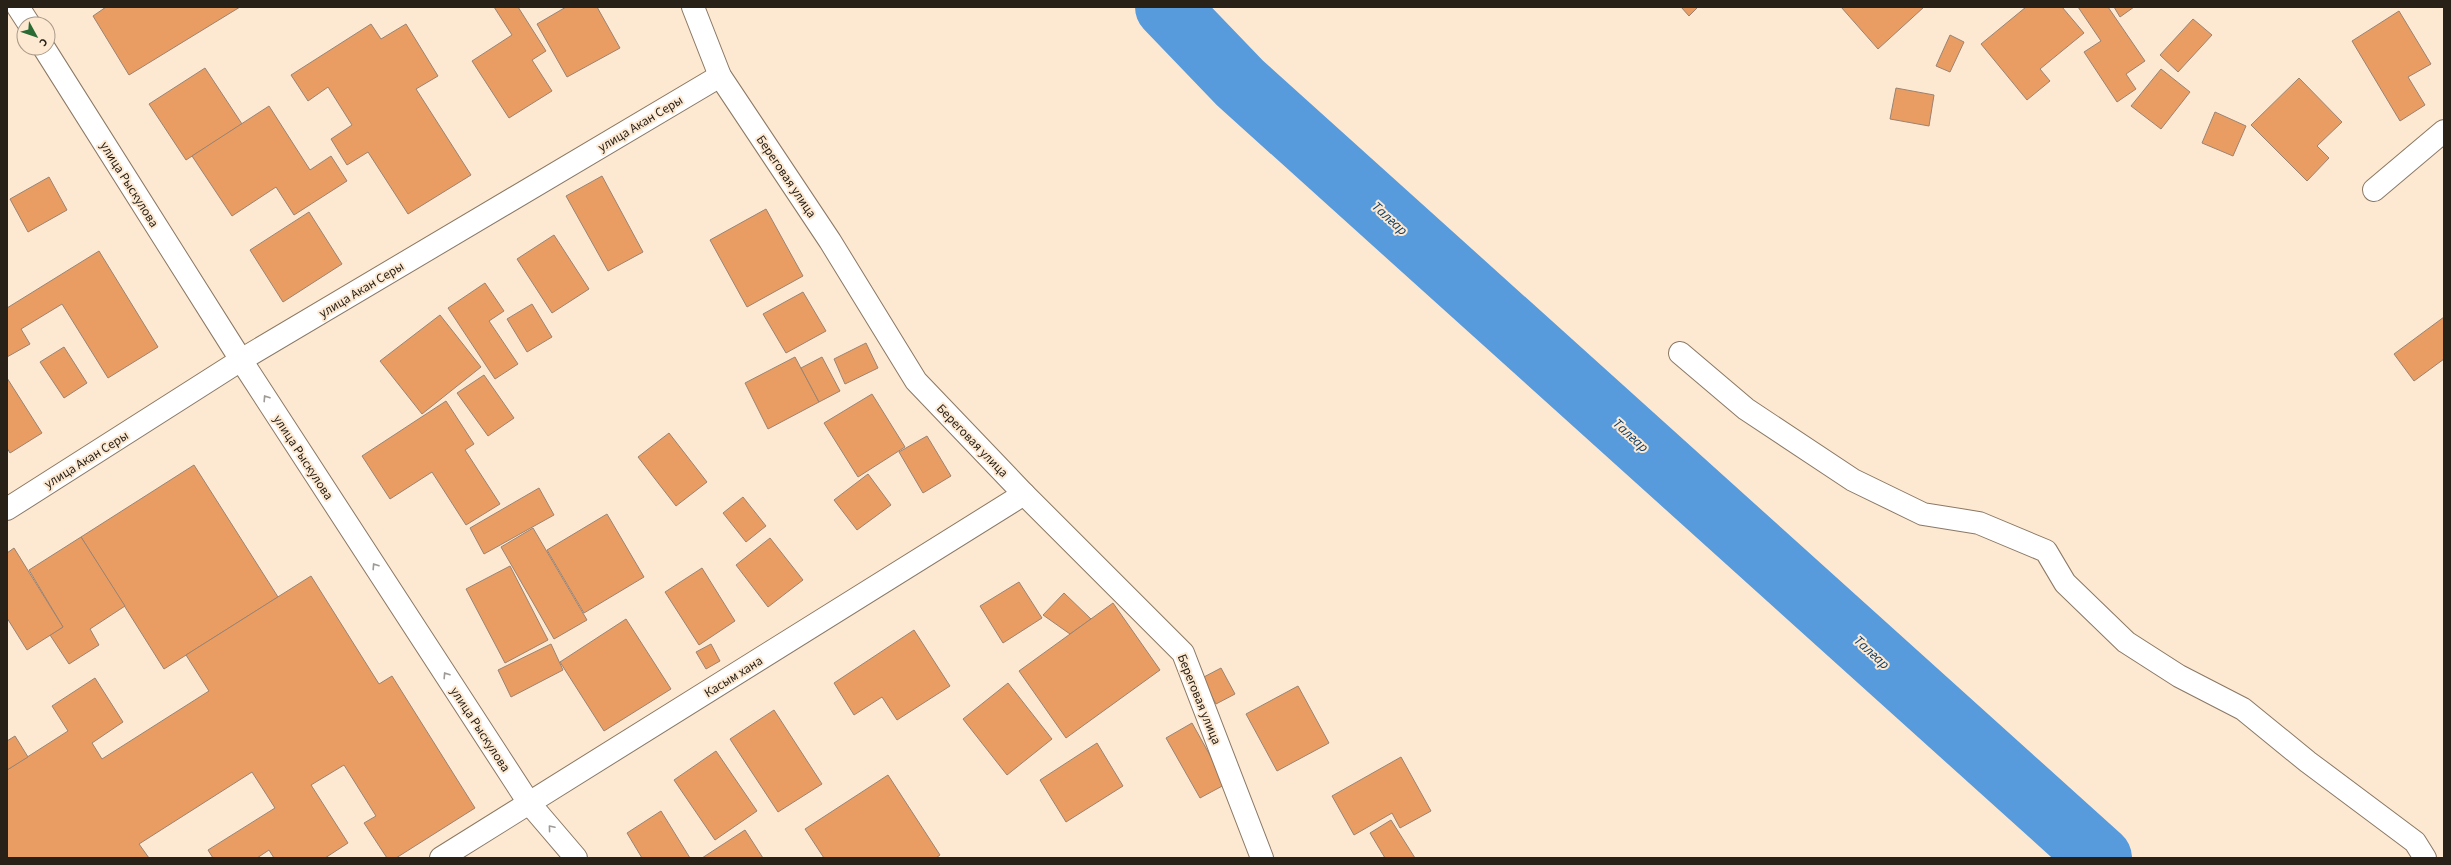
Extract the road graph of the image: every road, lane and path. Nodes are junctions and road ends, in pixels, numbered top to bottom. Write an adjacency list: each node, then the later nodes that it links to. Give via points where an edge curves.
1 (18, 7): 3 (street)
2 (693, 7): 5 (street, Береговая улица)
3 (24, 16)
4 (49, 56): 9 (street, улица Рыскулова)
5 (720, 76): 9 (street, улица Акан Серы); 10 (street, Береговая улица, via 830,241 916,382)
6 (2444, 131): 7 (street)
7 (2374, 190)
8 (1680, 352): 16 (street, via 1746,409 1853,480 1923,514 1979,523 2046,551 2065,583 2126,642 2179,676 2243,709 2308,762 2415,842)
9 (241, 360): 11 (street, улица Акан Серы); 12 (street, улица Рыскулова, one-way to 9)
10 (1024, 494): 12 (street, Касым хана); 15 (street, Береговая улица, via 1183,653)
11 (7, 509)
12 (529, 803): 13 (street, Касым хана); 14 (street, улица Рыскулова, one-way to 12)
13 (441, 858)
14 (576, 858)
15 (1262, 858)
16 (2425, 858)

